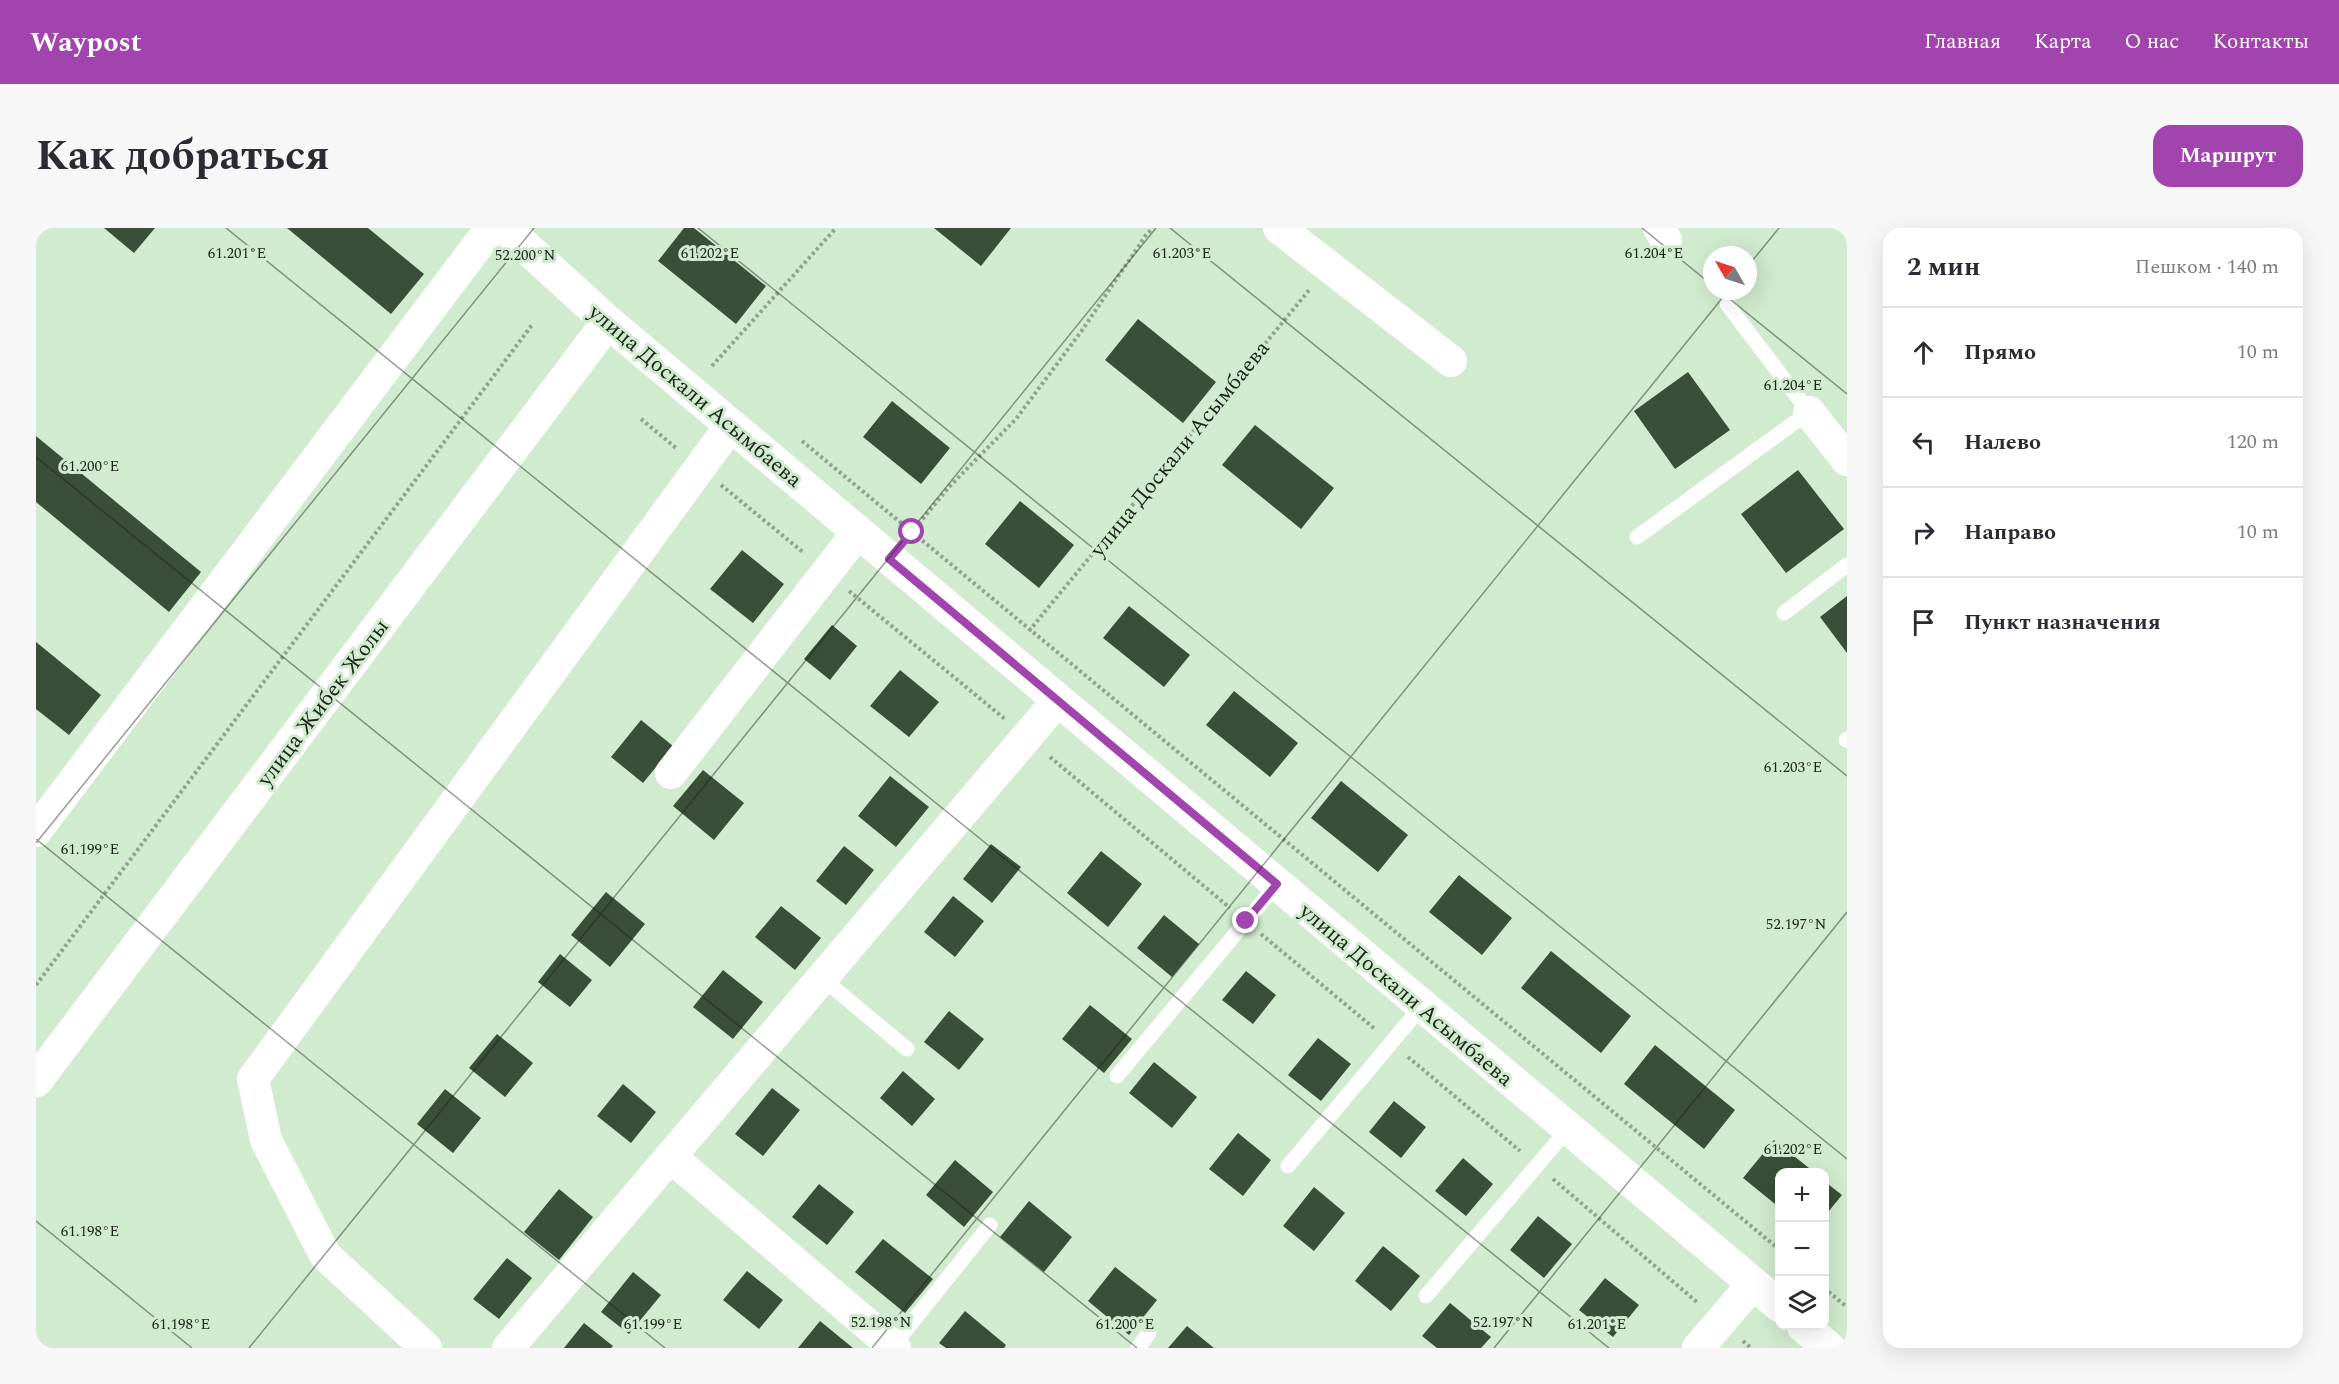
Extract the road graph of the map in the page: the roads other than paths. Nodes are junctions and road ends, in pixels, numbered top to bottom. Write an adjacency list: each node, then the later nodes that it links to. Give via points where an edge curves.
1 (491, 228): 16 (street)
2 (505, 228): 5 (street, улица Доскали Асымбаева)
3 (1279, 228): 6 (street)
4 (1727, 304): 7 (lane)
5 (608, 322): 8 (street, улица Доскали Асымбаева); 22 (street, улица Жибек Жолы)
6 (1451, 361)
7 (1809, 412): 9 (street); 11 (lane)
8 (731, 425): 10 (street, улица Доскали Асымбаева); 33 (street, via 253,1079 266,1140 325,1255)
9 (1847, 460)
10 (858, 532): 14 (street, улица Доскали Асымбаева); 15 (street)
11 (1637, 537)
12 (1847, 565): 13 (lane)
13 (1784, 614)
14 (1058, 700): 17 (street, улица Доскали Асымбаева); 18 (street)
15 (671, 773)
16 (36, 831)
17 (1277, 884): 19 (street, улица Доскали Асымбаева); 21 (lane)
18 (822, 978): 20 (lane); 24 (street)
19 (1422, 1006): 23 (street, улица Доскали Асымбаева); 25 (lane)
20 (907, 1049)
21 (1117, 1076)
22 (36, 1081)
23 (1568, 1128): 27 (street, улица Доскали Асымбаева); 28 (lane)
24 (671, 1157): 32 (street); 34 (street)
25 (1288, 1166)
26 (990, 1224): 32 (lane)
27 (1753, 1284): 29 (street, улица Доскали Асымбаева); 36 (street)
28 (1426, 1296)
29 (1775, 1303)
30 (1808, 1330): 37 (street)
31 (1149, 1333): 35 (lane)
32 (894, 1347)
33 (426, 1348)
34 (508, 1348)
35 (1138, 1348)
36 (1698, 1348)
37 (1829, 1348)

